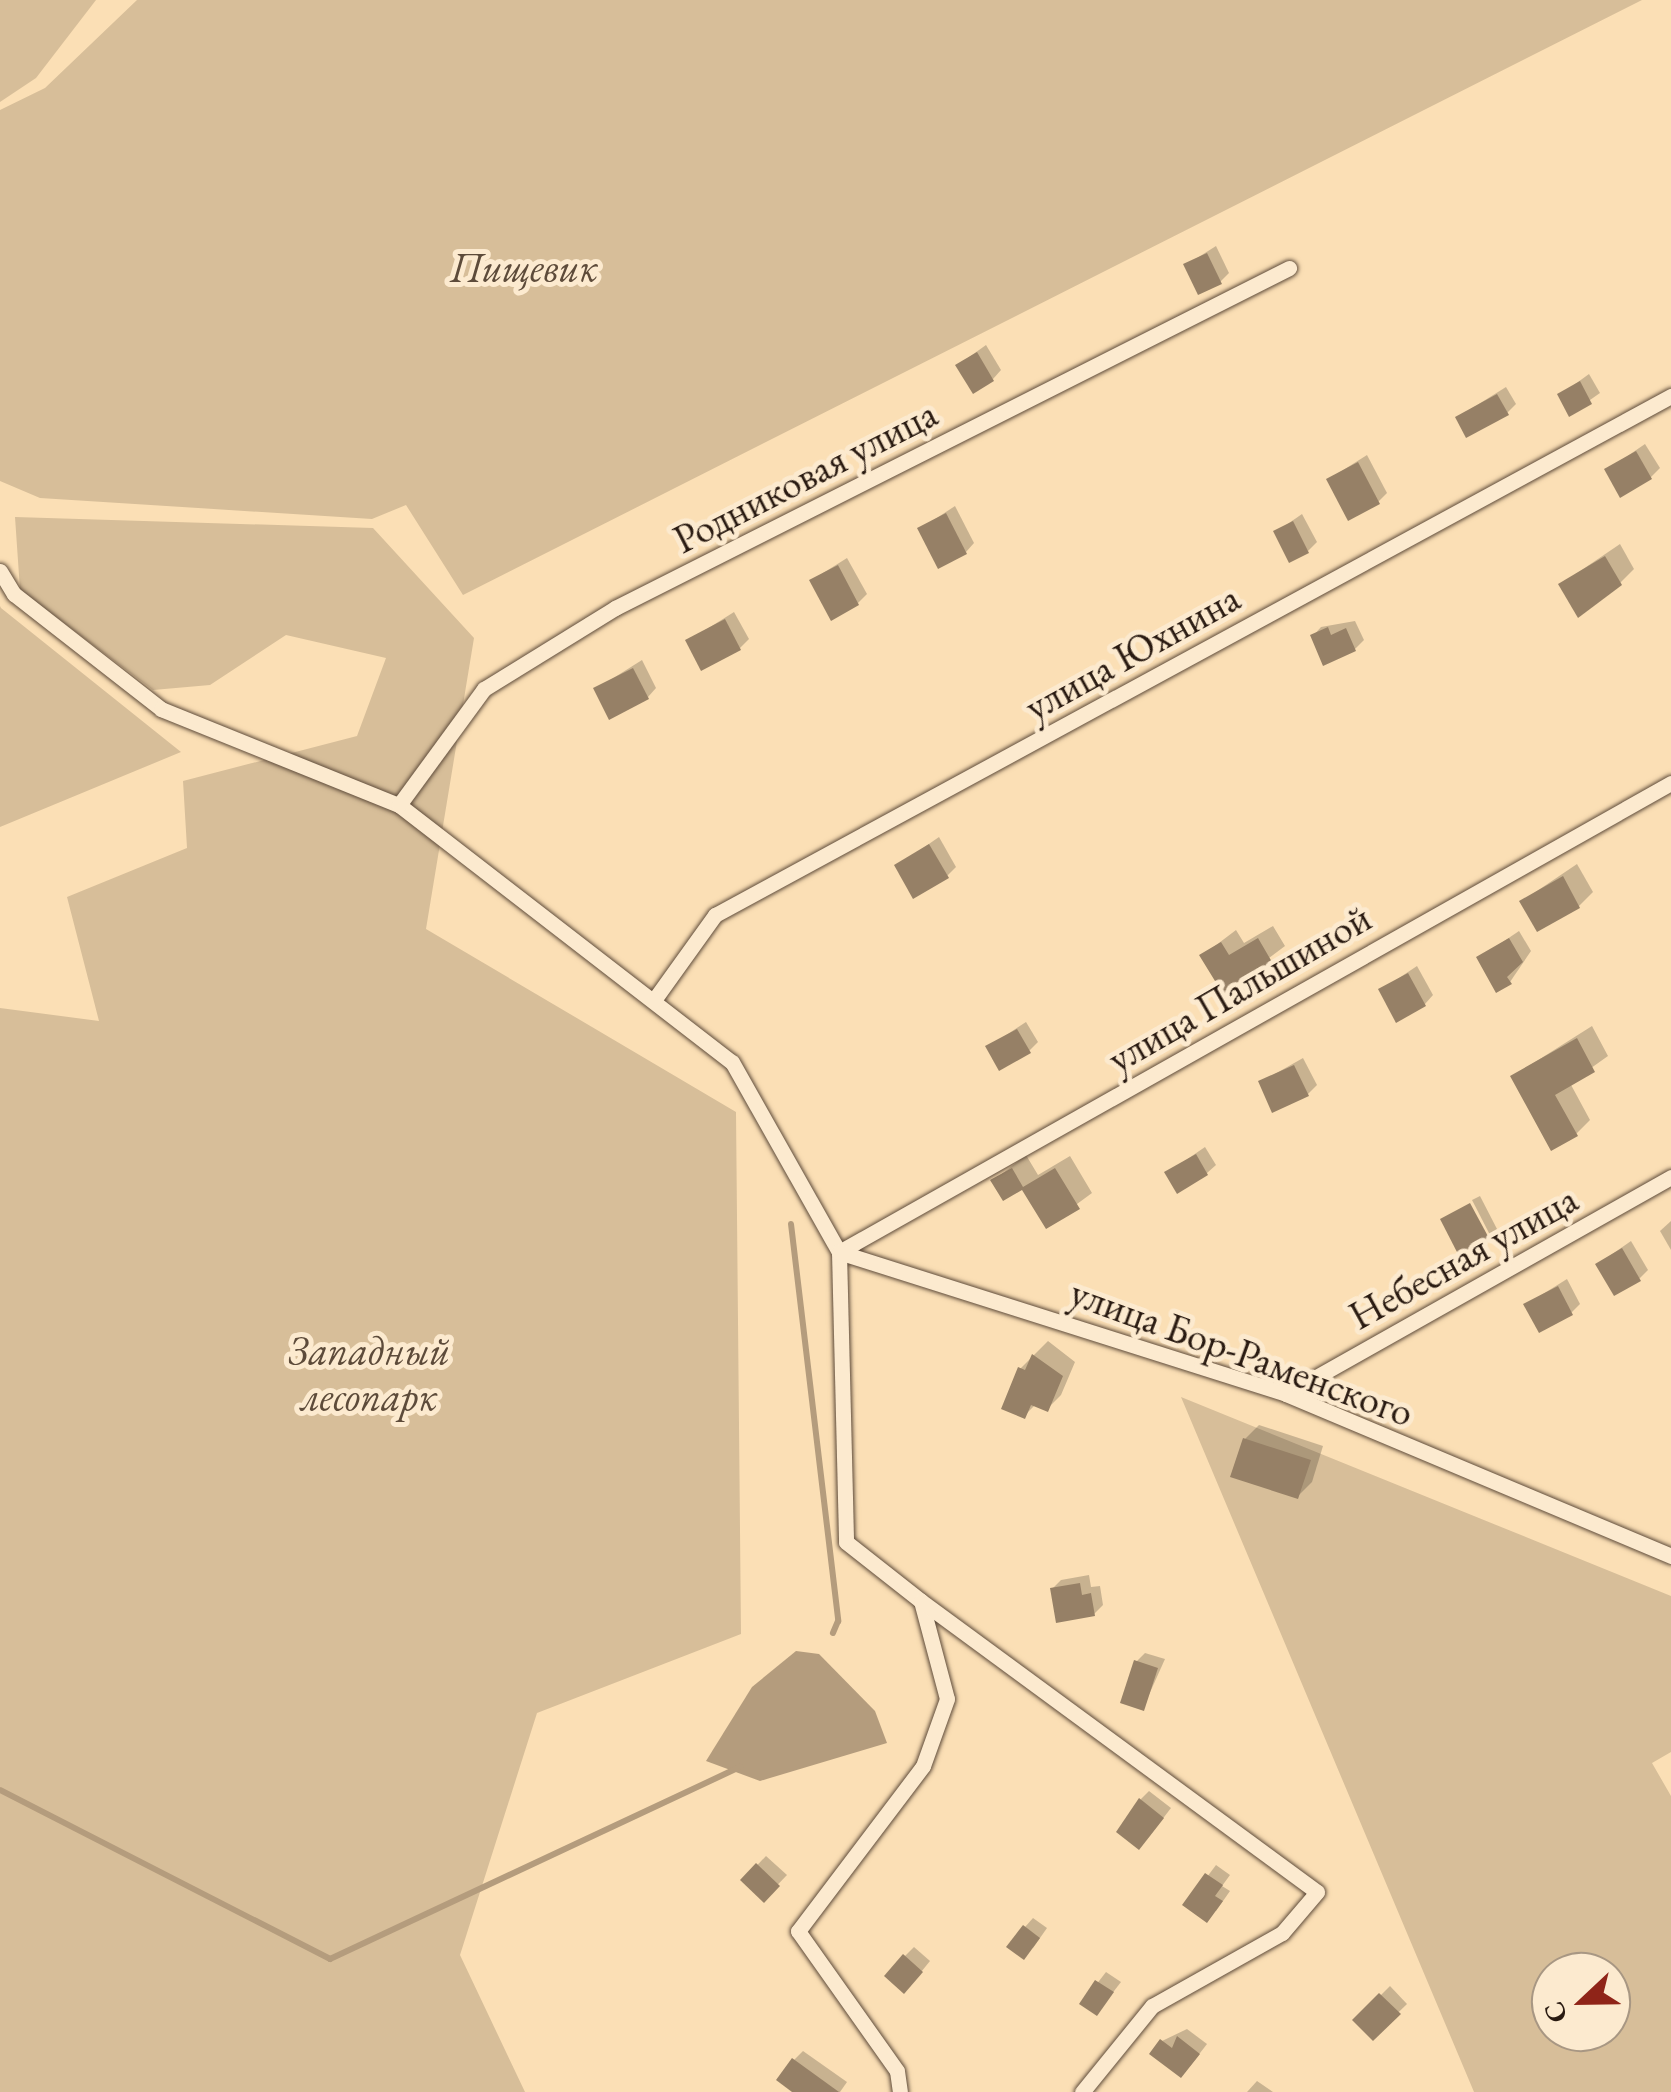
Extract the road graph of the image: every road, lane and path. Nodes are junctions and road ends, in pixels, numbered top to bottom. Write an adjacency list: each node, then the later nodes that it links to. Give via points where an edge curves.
1 (1290, 268): 5 (street, Родниковая улица, via 615,608 484,689)
2 (1671, 396): 6 (street, улица Юхнина, via 715,916)
3 (0, 571): 5 (street, via 14,594 162,710)
4 (1671, 783): 8 (street, улица Пальшиной)
5 (400, 805): 6 (street)
6 (654, 1000): 8 (street, via 732,1062)
7 (1671, 1176): 9 (street, Небесная улица)
8 (839, 1252): 9 (street, улица Бор-Раменского); 11 (street, via 846,1542)
9 (1286, 1394): 10 (street, улица Бор-Раменского)
10 (1671, 1556)
11 (922, 1600): 12 (street, via 1317,1892 1282,1933 1152,2006); 13 (street, via 947,1699 923,1766 798,1931 897,2071)
12 (1093, 2089)
13 (900, 2092)

